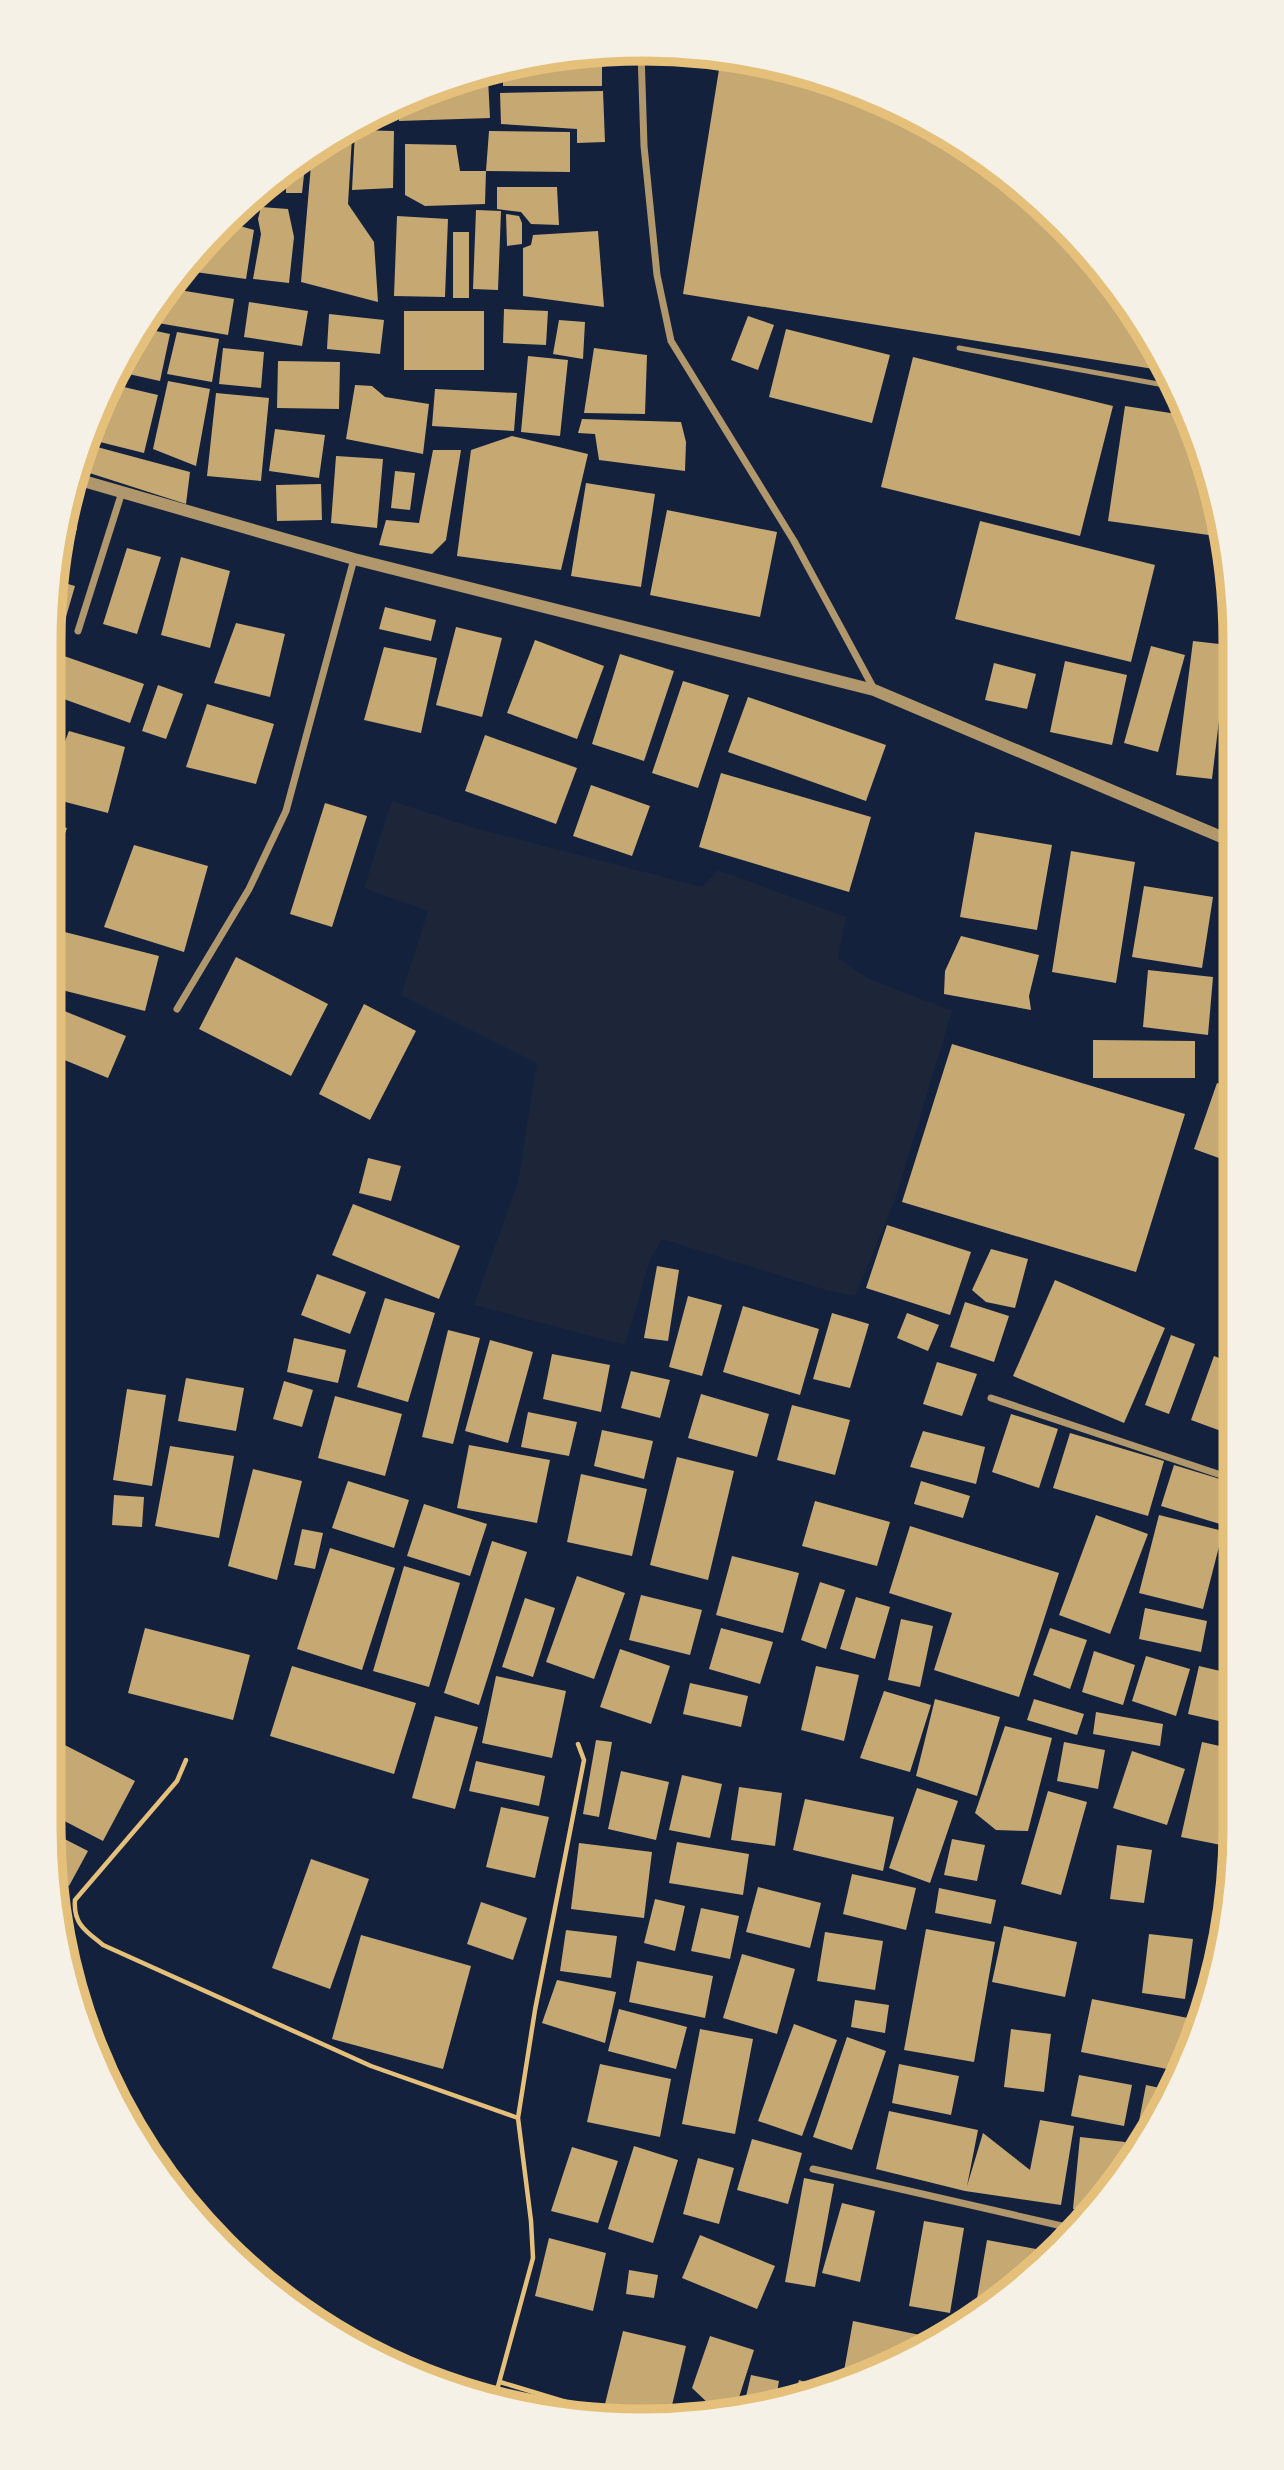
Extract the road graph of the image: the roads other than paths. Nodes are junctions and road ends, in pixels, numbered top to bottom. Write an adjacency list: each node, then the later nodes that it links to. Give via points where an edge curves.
1 (641, 61): 8 (street, via 643,145 657,275 671,341 793,541)
2 (959, 348): 3 (lane)
3 (1163, 385)
4 (84, 481): 5 (street)
5 (122, 492): 6 (street); 7 (street)
6 (354, 559): 8 (street); 10 (street, via 285,811 249,889)
7 (78, 631)
8 (874, 690): 9 (street)
9 (1223, 838)
10 (177, 1009)
11 (991, 1398): 12 (street)
12 (1223, 1476)
13 (813, 2169): 14 (street)
14 (1065, 2227)

